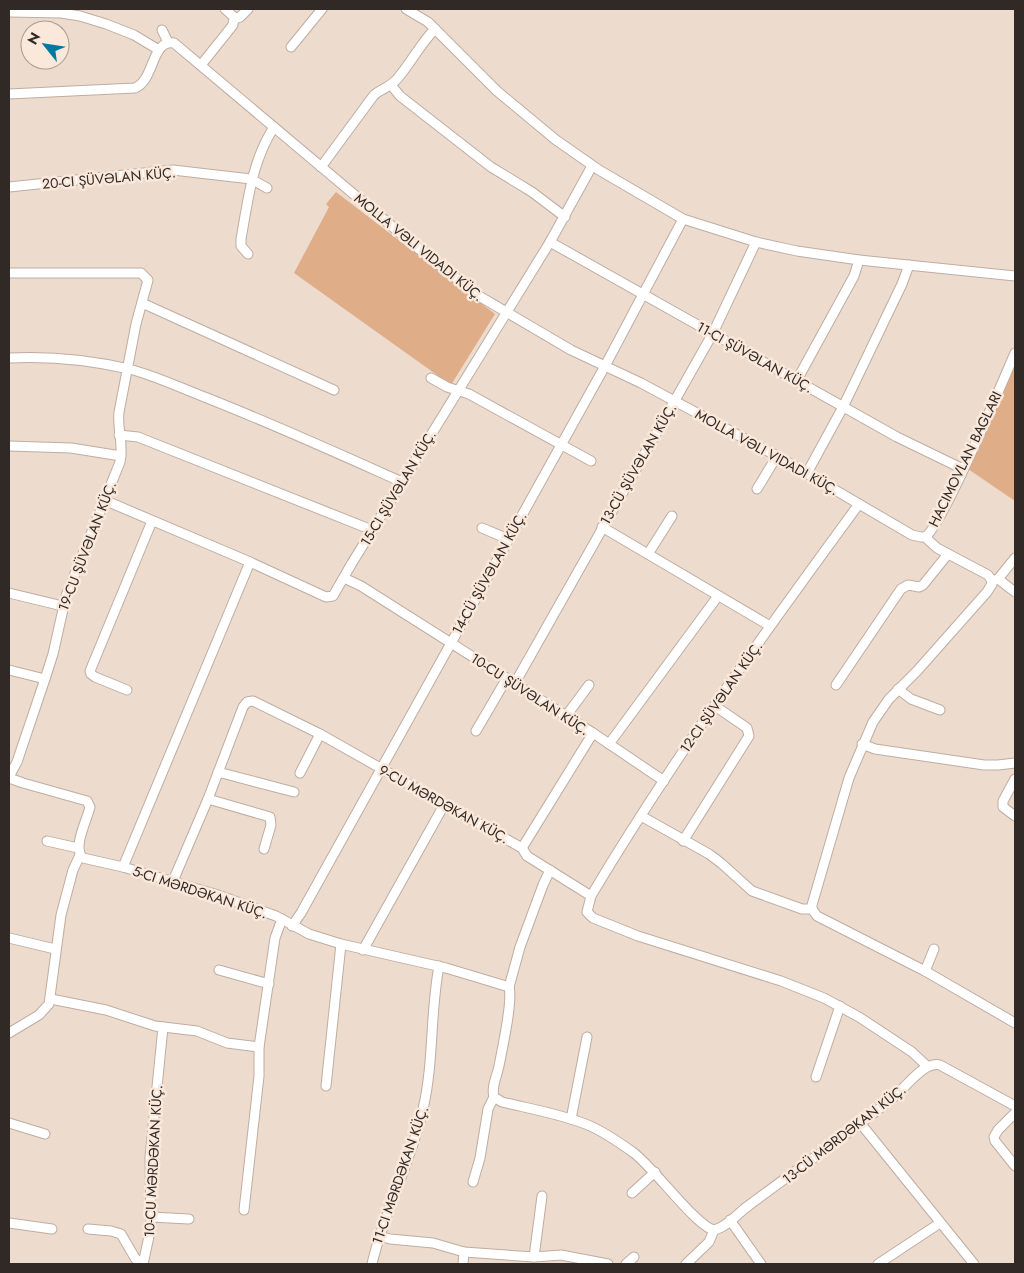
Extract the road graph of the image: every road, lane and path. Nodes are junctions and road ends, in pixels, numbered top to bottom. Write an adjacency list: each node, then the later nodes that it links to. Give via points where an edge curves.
1 (225, 9): 7 (street)
2 (248, 9): 7 (street)
3 (322, 9): 11 (street)
4 (406, 9): 8 (street)
5 (61, 11): 6 (street); 12 (street, via 134,35)
6 (9, 12)
7 (234, 20): 13 (street, via 230,31)
8 (435, 29): 14 (street); 17 (street, via 497,91)
9 (162, 30): 10 (street)
10 (168, 42): 12 (street); 13 (street, MOLLA VƏLI VIDADI KÜÇ., via 177,44)
11 (290, 48)
12 (158, 50): 15 (street, via 144,82 135,88)
13 (201, 65): 16 (street, MOLLA VƏLI VIDADI KÜÇ.)
14 (391, 85): 18 (street, via 379,90); 22 (street, via 400,96 483,160)
15 (9, 94)
16 (274, 128): 18 (street, MOLLA VƏLI VIDADI KÜÇ.); 19 (street, via 262,148)
17 (592, 166): 22 (street, 15-CI ŞÜVƏLAN KÜÇ.); 23 (street)
18 (321, 167): 33 (street, MOLLA VƏLI VIDADI KÜÇ., via 459,281)
19 (251, 179): 20 (street, 20-CI ŞÜVƏLAN KÜÇ., via 173,170); 21 (street, 20-CI ŞÜVƏLAN KÜÇ.); 26 (street, via 241,239 241,246)
20 (9, 187)
21 (267, 188)
22 (564, 217): 24 (street, 15-CI ŞÜVƏLAN KÜÇ.)
23 (683, 219): 25 (street); 31 (street, 14-CÜ ŞÜVƏLAN KÜÇ.)
24 (550, 242): 31 (street, 11-CI ŞÜVƏLAN KÜÇ.); 33 (street, 15-CI ŞÜVƏLAN KÜÇ.)
25 (756, 242): 27 (street); 34 (street, 13-CÜ ŞÜVƏLAN KÜÇ.)
26 (248, 254)
27 (859, 260): 28 (street); 40 (street, via 854,276)
28 (909, 265): 30 (street); 44 (street)
29 (9, 273): 32 (street, 19-CU ŞÜVƏLAN KÜÇ., via 141,273 148,280)
30 (1015, 276)
31 (643, 295): 34 (street, 11-CI ŞÜVƏLAN KÜÇ.); 37 (street, 14-CÜ ŞÜVƏLAN KÜÇ.)
32 (142, 303): 38 (street, 19-CU ŞÜVƏLAN KÜÇ.); 41 (street)
33 (505, 312): 37 (street, MOLLA VƏLI VIDADI KÜÇ.); 42 (street, 15-CI ŞÜVƏLAN KÜÇ.)
34 (713, 333): 40 (street, 11-CI ŞÜVƏLAN KÜÇ.); 43 (street, 13-CÜ ŞÜVƏLAN KÜÇ.)
35 (1015, 353): 51 (street, HACIMOVLAN BAGLARI)
36 (9, 358): 38 (street, via 42,357)
37 (605, 366): 43 (street, MOLLA VƏLI VIDADI KÜÇ.); 46 (street, 14-CÜ ŞÜVƏLAN KÜÇ.)
38 (128, 369): 45 (street, 19-CU ŞÜVƏLAN KÜÇ., via 119,412); 53 (street, via 256,417)
39 (431, 378): 42 (street)
40 (797, 380): 44 (street, 11-CI ŞÜVƏLAN KÜÇ.)
41 (334, 390)
42 (457, 390): 46 (street); 53 (street, 15-CI ŞÜVƏLAN KÜÇ.)
43 (674, 401): 49 (street, MOLLA VƏLI VIDADI KÜÇ.); 59 (street, 13-CÜ ŞÜVƏLAN KÜÇ.)
44 (843, 407): 51 (street, 11-CI ŞÜVƏLAN KÜÇ.); 52 (street)
45 (119, 434): 48 (street, 19-CU ŞÜVƏLAN KÜÇ.); 61 (street, via 138,437)
46 (560, 444): 50 (street); 63 (street, 14-CÜ ŞÜVƏLAN KÜÇ.)
47 (9, 446): 48 (street, via 71,448)
48 (121, 456): 55 (street, 19-CU ŞÜVƏLAN KÜÇ.)
49 (777, 456): 52 (street, MOLLA VƏLI VIDADI KÜÇ.); 54 (street)
50 (591, 462)
51 (963, 469): 62 (street, HACIMOVLAN BAGLARI, via 935,525)
52 (807, 473): 56 (street, MOLLA VƏLI VIDADI KÜÇ.)
53 (402, 482): 61 (street, 15-CI ŞÜVƏLAN KÜÇ.)
54 (757, 489)
55 (104, 500): 58 (street, 15-CI ŞÜVƏLAN KÜÇ.); 73 (street, 19-CU ŞÜVƏLAN KÜÇ.)
56 (859, 504): 62 (street, MOLLA VƏLI VIDADI KÜÇ., via 912,535); 74 (street, 12-CI ŞÜVƏLAN KÜÇ.)
57 (672, 516): 64 (street)
58 (152, 521): 67 (street, 15-CI ŞÜVƏLAN KÜÇ.); 82 (street, via 90,671 95,677)
59 (602, 527): 64 (street); 78 (street, 13-CÜ ŞÜVƏLAN KÜÇ.)
60 (482, 528): 63 (street)
61 (372, 530): 68 (street, 15-CI ŞÜVƏLAN KÜÇ.)
62 (925, 536): 65 (street, via 932,545)
63 (508, 539): 75 (street, 14-CÜ ŞÜVƏLAN KÜÇ.)
64 (648, 554): 72 (street)
65 (948, 554): 69 (street); 80 (street, via 923,586 908,585 901,589)
66 (1015, 558): 69 (street)
67 (250, 562): 68 (street, 15-CI ŞÜVƏLAN KÜÇ., via 330,597); 108 (street)
68 (344, 578): 75 (street, 10-CU ŞÜVƏLAN KÜÇ.)
69 (995, 580): 70 (street); 81 (street)
70 (1015, 592)
71 (9, 593): 73 (street)
72 (718, 596): 74 (street); 89 (street)
73 (63, 606): 77 (street, 19-CU ŞÜVƏLAN KÜÇ.)
74 (770, 626): 83 (street, 12-CI ŞÜVƏLAN KÜÇ.)
75 (451, 643): 78 (street, 10-CU ŞÜVƏLAN KÜÇ.); 92 (street, 14-CÜ ŞÜVƏLAN KÜÇ.)
76 (9, 670): 77 (street)
77 (45, 680): 95 (street, 19-CU ŞÜVƏLAN KÜÇ.)
78 (511, 681): 85 (street, 10-CU ŞÜVƏLAN KÜÇ.); 86 (street, 13-CÜ ŞÜVƏLAN KÜÇ.)
79 (589, 685): 85 (street)
80 (836, 685)
81 (898, 689): 84 (street, via 911,699); 90 (street, via 878,713)
82 (127, 690)
83 (715, 706): 97 (street, 12-CI ŞÜVƏLAN KÜÇ.); 104 (street, via 747,728 749,736)
84 (940, 710)
85 (566, 716): 87 (street, 10-CU ŞÜVƏLAN KÜÇ.)
86 (476, 731)
87 (593, 733): 89 (street, 10-CU ŞÜVƏLAN KÜÇ.); 105 (street)
88 (320, 734): 92 (street, 9-CU MƏRDƏKAN KÜÇ.); 93 (street, 9-CU MƏRDƏKAN KÜÇ., via 253,701 247,702); 94 (street)
89 (609, 744): 97 (street, 10-CU ŞÜVƏLAN KÜÇ.)
90 (862, 744): 91 (street, via 984,765); 112 (street, via 833,829)
91 (1015, 763)
92 (381, 768): 100 (street, 9-CU MƏRDƏKAN KÜÇ.); 114 (street, 14-CÜ ŞÜVƏLAN KÜÇ.)
93 (218, 772): 98 (street); 99 (street, 9-CU MƏRDƏKAN KÜÇ.)
94 (300, 773)
95 (9, 778): 107 (street, via 87,801 90,807)
96 (1015, 780): 102 (street, via 1003,806)
97 (664, 781): 101 (street, 12-CI ŞÜVƏLAN KÜÇ.)
98 (294, 792)
99 (208, 799): 106 (street, via 270,817); 110 (street, 9-CU MƏRDƏKAN KÜÇ.)
100 (444, 805): 105 (street, 9-CU MƏRDƏKAN KÜÇ.); 119 (street)
101 (641, 816): 104 (street); 111 (street, 12-CI ŞÜVƏLAN KÜÇ.)
102 (1015, 816)
103 (47, 841): 107 (street, 5-CI MƏRDƏKAN KÜÇ.)
104 (683, 841): 112 (street, via 709,854 752,891 802,909)
105 (522, 848): 109 (street, 9-CU MƏRDƏKAN KÜÇ., via 527,856)
106 (264, 849)
107 (79, 852): 108 (street, 5-CI MƏRDƏKAN KÜÇ., via 87,860); 117 (street, via 69,882)
108 (123, 867): 110 (street, 5-CI MƏRDƏKAN KÜÇ.)
109 (550, 870): 111 (street, 9-CU MƏRDƏKAN KÜÇ.); 124 (street, via 520,947)
110 (172, 882): 113 (street, 5-CI MƏRDƏKAN KÜÇ.)
111 (591, 896): 126 (street, via 587,912 592,918 638,936 781,981)
112 (812, 909): 122 (street, via 820,917)
113 (282, 919): 114 (street, 5-CI MƏRDƏKAN KÜÇ.); 123 (street, via 275,938)
114 (292, 926): 116 (street, 5-CI MƏRDƏKAN KÜÇ.)
115 (9, 938): 117 (street)
116 (341, 944): 119 (street, 5-CI MƏRDƏKAN KÜÇ.); 134 (street)
117 (55, 949): 125 (street)
118 (934, 949): 122 (street)
119 (363, 950): 120 (street, 5-CI MƏRDƏKAN KÜÇ.)
120 (439, 966): 124 (street, 5-CI MƏRDƏKAN KÜÇ.); 156 (street, 11-CI MƏRDƏKAN KÜÇ., via 426,1097 416,1137)
121 (219, 970): 123 (street)
122 (924, 971): 127 (street)
123 (269, 984): 131 (street)
124 (509, 987): 135 (street)
125 (51, 999): 128 (street, via 106,1010); 129 (street, via 39,1015)
126 (840, 1006): 132 (street, via 912,1052); 133 (street)
127 (1015, 1023)
128 (163, 1027): 131 (street, via 197,1031 227,1043); 148 (street, 10-CU MƏRDƏKAN KÜÇ., via 150,1158)
129 (9, 1033)
130 (587, 1037): 138 (street)
131 (259, 1047): 147 (street, via 259,1076)
132 (927, 1066): 136 (street, via 940,1065); 140 (street, 13-CÜ MƏRDƏKAN KÜÇ.)
133 (816, 1077)
134 (326, 1086)
135 (494, 1097): 138 (street, via 502,1102); 144 (street, via 487,1114)
136 (1015, 1106)
137 (1015, 1113): 142 (street, via 994,1137)
138 (571, 1119): 143 (street, via 613,1139)
139 (9, 1123): 141 (street)
140 (861, 1124): 150 (street, 13-CÜ MƏRDƏKAN KÜÇ.); 152 (street)
141 (45, 1134)
142 (1015, 1166)
143 (655, 1172): 145 (street); 155 (street, via 702,1225)
144 (473, 1182)
145 (632, 1193)
146 (542, 1196): 158 (street)
147 (244, 1210)
148 (151, 1217): 149 (street); 161 (street, 10-CU MƏRDƏKAN KÜÇ., via 150,1239)
149 (189, 1219)
150 (730, 1220): 155 (street, 13-CÜ MƏRDƏKAN KÜÇ.); 167 (street)
151 (9, 1223): 153 (street)
152 (940, 1223): 168 (street); 169 (street)
153 (52, 1229)
154 (88, 1229): 161 (street, via 121,1234)
155 (714, 1230): 166 (street, 13-CÜ MƏRDƏKAN KÜÇ., via 709,1242)
156 (379, 1236): 157 (street, via 433,1242); 162 (street, 11-CI MƏRDƏKAN KÜÇ.)
157 (464, 1252): 160 (street); 163 (street)
158 (534, 1257): 160 (street); 164 (street, via 562,1255)
159 (634, 1257): 165 (street)
160 (496, 1260)
161 (142, 1264)
162 (372, 1264)
163 (463, 1264)
164 (608, 1264)
165 (626, 1264)
166 (686, 1264)
167 (761, 1264)
168 (878, 1264)
169 (974, 1264)

